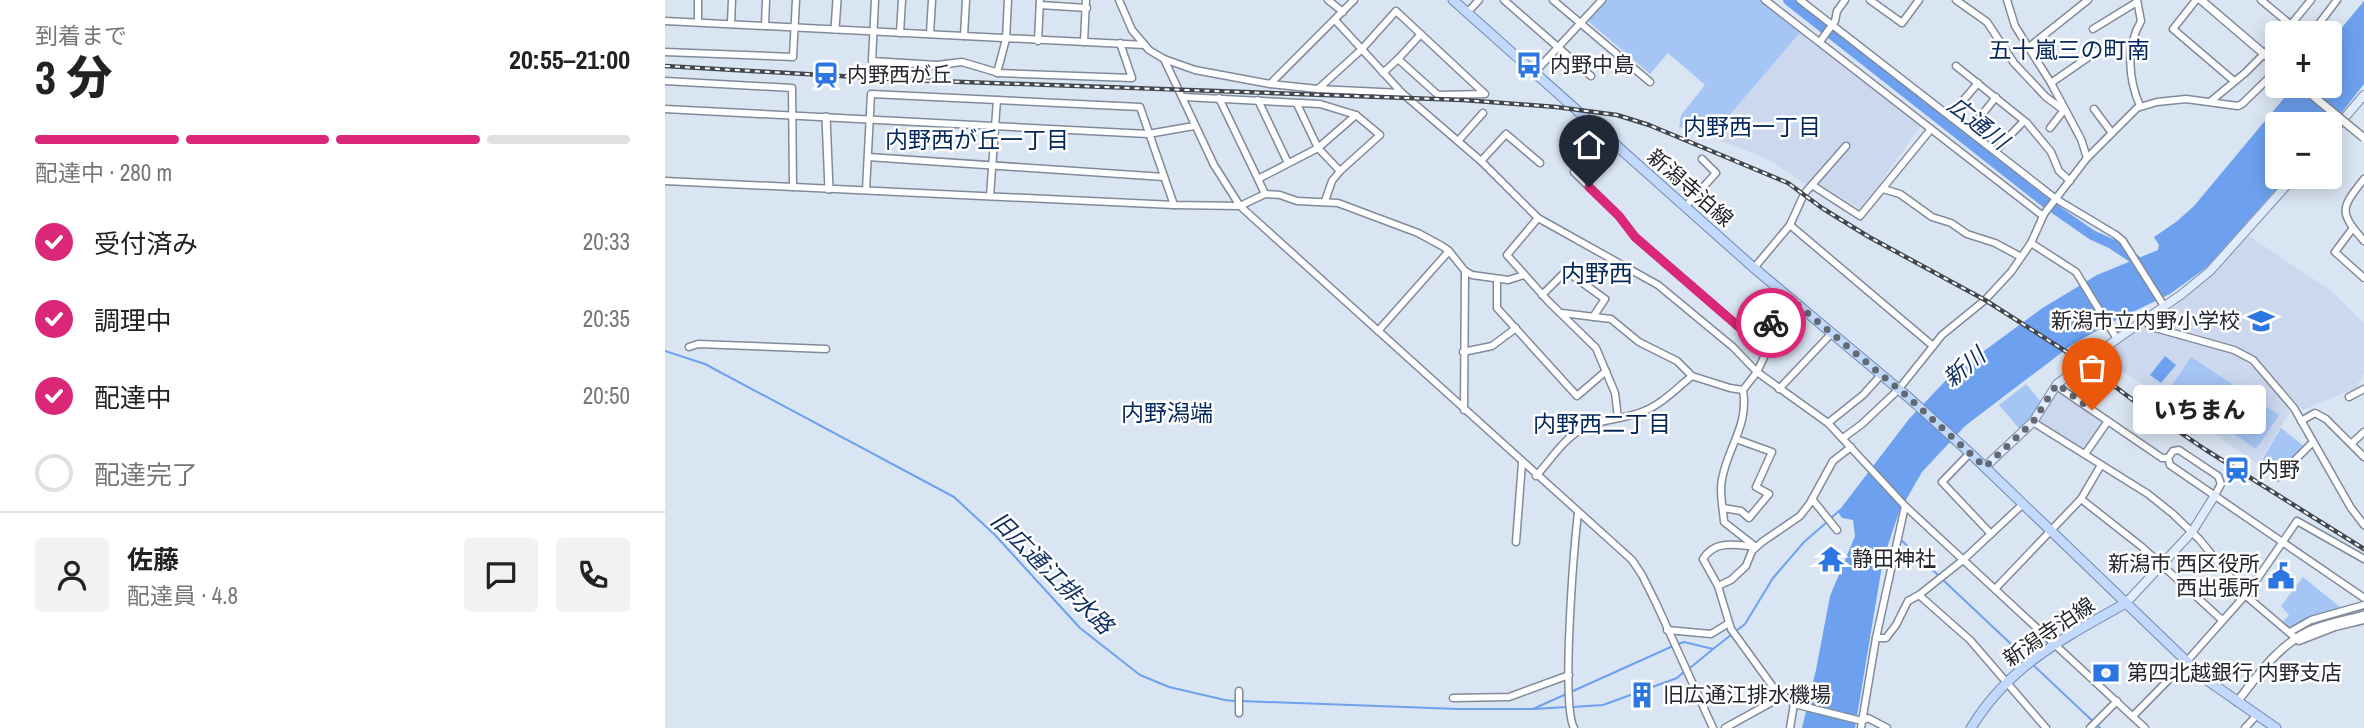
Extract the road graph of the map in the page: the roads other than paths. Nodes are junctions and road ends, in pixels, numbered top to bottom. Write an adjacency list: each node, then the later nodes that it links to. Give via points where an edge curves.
1 (698, 0): 42 (street)
2 (732, 0): 43 (street)
3 (766, 0): 46 (street)
4 (796, 0): 47 (street)
5 (837, 0): 48 (street)
6 (874, 0): 50 (street)
7 (902, 0): 51 (street)
8 (932, 0): 52 (street)
9 (966, 0): 54 (street)
10 (1008, 0): 55 (street)
11 (1086, 0): 34 (street)
12 (1119, 0): 60 (street, via 1132,30)
13 (1328, 0): 35 (street)
14 (1354, 0): 35 (street)
15 (1453, 0): 36 (main road, 新潟寺泊線)
16 (1479, 0): 36 (street)
17 (1504, 0): 61 (street)
18 (1553, 0): 44 (street)
19 (1602, 0): 44 (street)
20 (1765, 0): 108 (street)
21 (1800, 0): 45 (street)
22 (1845, 0): 45 (street)
23 (1870, 0): 31 (street, via 1902,23)
24 (1956, 0): 96 (street, via 1987,22 2014,63)
25 (2007, 0): 62 (street, via 2015,26)
26 (2088, 0): 62 (street)
27 (2199, 0): 66 (street); 77 (street, via 2173,29)
28 (2261, 0): 39 (street)
29 (2311, 0): 40 (street)
30 (2337, 0): 41 (street)
31 (1917, 1)
32 (2137, 1): 49 (street); 93 (street, via 2141,21 2132,36 2131,78)
33 (1040, 3): 34 (street); 57 (street)
34 (1087, 8): 58 (street)
35 (1343, 12): 38 (street)
36 (1467, 13): 71 (main road, 新潟寺泊線)
37 (665, 20): 42 (street)
38 (1335, 20): 64 (street); 81 (street)
39 (2286, 21)
40 (2294, 21)
41 (2321, 21)
42 (698, 22): 43 (street)
43 (731, 24): 46 (street)
44 (1580, 24): 61 (street); 78 (street)
45 (1833, 25): 56 (street); 100 (street)
46 (765, 26): 47 (street)
47 (795, 27): 48 (street); 65 (street, via 793,57)
48 (835, 29): 50 (street)
49 (2093, 29)
50 (873, 31): 51 (street); 72 (street, via 872,61 963,62)
51 (900, 33): 52 (street)
52 (930, 34): 54 (street)
53 (1421, 34): 64 (street, via 1396,11); 69 (street); 69 (street, via 1485,94 1438,94)
54 (964, 36): 55 (street)
55 (1006, 39): 57 (street); 72 (street)
56 (1822, 39)
57 (1038, 41): 58 (street)
58 (1084, 42): 59 (street)
59 (1119, 43): 60 (street); 72 (street, via 1132,78)
60 (1145, 45): 68 (street)
61 (1559, 47): 71 (street); 74 (street)
62 (2029, 47): 80 (street)
63 (2100, 49): 80 (street)
64 (1361, 50): 73 (street); 82 (street)
65 (665, 52)
66 (2265, 55)
67 (2265, 57): 77 (street)
68 (1164, 59): 81 (street, via 1195,70); 85 (street)
69 (1398, 59): 73 (street)
70 (1957, 66): 79 (street)
71 (1535, 72): 143 (main road, 新潟寺泊線)
72 (997, 73)
73 (1383, 74): 83 (street)
74 (1591, 76)
75 (2265, 80): 91 (street, via 2242,104)
76 (665, 81): 99 (street, via 792,88)
77 (2234, 81): 91 (street)
78 (1650, 82)
79 (1978, 83): 87 (street); 100 (street)
80 (2051, 83): 96 (street)
81 (1270, 84): 82 (street)
82 (1318, 89): 83 (street)
83 (1402, 93): 113 (street)
84 (2364, 95): 104 (main road)
85 (1184, 97): 86 (street); 106 (street)
86 (1219, 97): 90 (street); 128 (street)
87 (1996, 97): 103 (street); 109 (street)
88 (2316, 98): 112 (street, bridge)
89 (997, 100): 102 (street, via 871,94); 105 (street); 111 (street, via 1140,107)
90 (1258, 100): 92 (street); 121 (street)
91 (2211, 101): 93 (street)
92 (1297, 104): 98 (street, via 1320,104); 115 (street)
93 (2140, 106): 110 (street)
94 (665, 109): 99 (street)
95 (2094, 109): 110 (street)
96 (2064, 110): 107 (street); 118 (street)
97 (1483, 113): 113 (street)
98 (1356, 115): 115 (street); 124 (street, via 1380,135)
99 (791, 116): 101 (street); 132 (street)
100 (1949, 116): 109 (street)
101 (826, 117): 102 (street); 133 (street)
102 (870, 120): 105 (street); 117 (street)
103 (2024, 121): 116 (street); 130 (street)
104 (2342, 121)
105 (995, 126): 111 (street); 123 (street)
106 (1194, 126): 111 (street); 142 (street)
107 (2050, 128)
108 (1931, 129): 134 (street); 144 (street)
109 (1969, 131): 116 (street)
110 (2112, 133): 118 (street)
111 (1149, 134): 126 (street)
112 (2364, 138)
113 (1458, 141): 120 (street)
114 (1846, 146): 131 (street)
115 (1318, 148): 121 (street); 124 (street)
116 (1995, 150): 139 (street)
117 (867, 157): 123 (street); 136 (street)
118 (2087, 158): 130 (street)
119 (1702, 159): 143 (street, via 1716,173)
120 (1481, 161): 122 (street, via 1506,134); 145 (street)
121 (1288, 163): 128 (street)
122 (1540, 163)
123 (992, 165): 126 (street); 138 (street)
124 (1340, 171): 140 (street)
125 (1574, 172): 167 (street, via 1635,237)
126 (1164, 177): 141 (street)
127 (2364, 178): 147 (street, via 2345,209)
128 (1258, 179): 137 (street)
129 (665, 181): 132 (street)
130 (2070, 181): 139 (street)
131 (1812, 185): 134 (street, via 1860,216); 146 (street)
132 (793, 187): 133 (street)
133 (829, 189): 136 (street)
134 (1883, 189): 151 (street)
135 (2283, 189): 159 (main road, via 2210,271)
136 (866, 190): 138 (street)
137 (1265, 194): 140 (street); 142 (street)
138 (989, 196): 141 (street)
139 (2055, 200): 144 (street); 159 (street, via 2116,234)
140 (1325, 201): 150 (street, via 1418,233)
141 (1174, 205): 142 (street)
142 (1240, 206): 164 (street)
143 (1685, 207): 152 (main road, 新潟寺泊線)
144 (2043, 215): 149 (street)
145 (1538, 218): 154 (street, via 1507,256); 173 (street, via 1658,285)
146 (1790, 225): 152 (street); 168 (street)
147 (2353, 228): 148 (street); 155 (street, via 2335,252)
148 (2364, 241)
149 (2031, 243): 151 (street); 166 (street, via 2075,272)
150 (1449, 251): 153 (street); 164 (street)
151 (2021, 257): 168 (street, via 1985,300)
152 (1754, 268): 158 (main road, 新潟寺泊線)
153 (1465, 271): 156 (street); 171 (street)
154 (1524, 275): 156 (street); 157 (street)
155 (2364, 278)
156 (1497, 279): 163 (street, via 1497,308)
157 (1542, 295): 160 (street); 161 (street, via 1566,271 1605,299)
158 (1793, 301): 165 (main road, 新潟寺泊線); 167 (street, via 1763,333)
159 (2164, 306): 162 (main road)
160 (1560, 313): 161 (street); 172 (street, via 1596,348)
161 (1593, 317): 174 (street, via 1611,319 1639,342 1677,361)
162 (2143, 320): 166 (main road); 185 (street, via 2152,327 2234,350 2253,360)
163 (1516, 328): 171 (street, via 1492,346); 172 (street, via 1577,396)
164 (1378, 331): 182 (street)
165 (1831, 334): 175 (main road, 新潟寺泊線); 177 (street)
166 (2117, 339): 176 (main road)
167 (1761, 346): 173 (street, via 1765,355)
168 (1933, 346): 180 (street)
169 (689, 347): 170 (street)
170 (826, 349)
171 (1464, 352): 182 (street)
172 (1606, 371): 183 (street)
173 (1757, 372): 177 (street); 179 (street)
174 (1692, 376): 179 (street); 183 (street, via 1652,408)
175 (1881, 376): 180 (main road, 新潟寺泊線); 187 (street)
176 (2057, 384): 184 (street); 186 (main road)
177 (1779, 389): 187 (street)
178 (2364, 389): 181 (street)
179 (1744, 390): 190 (street, via 1746,407)
180 (1899, 390): 189 (street); 194 (main road, 新潟寺泊線)
181 (2349, 397)
182 (1464, 410): 198 (street)
183 (1618, 418): 201 (street, via 1580,430)
184 (2108, 421): 195 (street); 197 (street)
185 (2301, 421): 191 (street); 192 (street, via 2315,413)
186 (2033, 422): 195 (street); 200 (main road)
187 (1828, 424): 189 (street)
188 (2364, 432): 192 (street)
189 (1843, 438): 193 (street)
190 (1736, 439): 208 (street, via 1722,478); 208 (street, via 1772,452 1756,487 1769,494 1749,518 1741,511)
191 (2313, 443): 202 (street); 210 (street)
192 (2352, 443): 196 (street)
193 (1851, 447): 204 (street, via 1833,461); 207 (street)
194 (1970, 453): 200 (main road); 214 (street, via 1942,482)
195 (2085, 454): 199 (street)
196 (2364, 457)
197 (2168, 458): 203 (street, via 2170,465); 203 (street, via 2179,450 2218,476 2221,484)
198 (1522, 463): 201 (street); 215 (street)
199 (2101, 465): 205 (street); 213 (street, via 2148,494)
200 (1985, 467): 206 (main road)
201 (1536, 476): 209 (street)
202 (2278, 477)
203 (2215, 495): 213 (main road); 216 (street)
204 (1812, 499): 211 (street); 217 (street, via 1800,516)
205 (2081, 499): 212 (street); 220 (street)
206 (2023, 504): 212 (main road); 214 (street)
207 (1905, 506): 219 (street); 233 (street)
208 (1723, 508): 217 (street, via 1724,522)
209 (1579, 513): 231 (street, via 1632,560); 236 (street)
210 (2364, 525)
211 (1837, 530)
212 (2050, 531): 222 (street); 226 (main road)
213 (2192, 532): 220 (main road); 224 (street)
214 (1991, 534): 219 (street)
215 (1516, 542)
216 (2282, 543): 218 (street, via 2299,521); 224 (street); 225 (street)
217 (1756, 547): 221 (street, via 1746,566); 221 (street, via 1724,544 1706,554 1703,559)
218 (2364, 559)
219 (1963, 560): 222 (street); 223 (street)
220 (2162, 564): 226 (main road); 229 (street)
221 (1718, 586): 230 (street)
222 (1995, 589): 234 (street)
223 (1919, 595): 233 (street, via 1908,601 1886,638); 237 (street, via 1970,640)
224 (2245, 595): 229 (street); 232 (street)
225 (2364, 598)
226 (2126, 603): 234 (main road, 新潟寺泊線); 235 (main road)
227 (2364, 605): 232 (street, via 2311,620)
228 (2364, 617): 232 (street)
229 (2222, 620): 235 (street)
230 (1730, 626): 231 (street, via 1711,634); 239 (street)
231 (1667, 629): 249 (street)
232 (2296, 635): 242 (street)
233 (1876, 638): 247 (street)
234 (2055, 643): 237 (main road, 新潟寺泊線); 241 (street)
235 (2187, 661): 242 (main road); 246 (street)
236 (1569, 677): 240 (street, via 1509,698); 248 (street, via 1569,719)
237 (2006, 681): 253 (main road, 新潟寺泊線); 254 (street)
238 (1239, 691): 244 (street)
239 (1783, 696): 243 (street); 250 (street)
240 (1453, 698)
241 (2117, 701): 246 (street); 255 (street)
242 (2237, 702): 245 (main road)
243 (1794, 704): 247 (street); 251 (street)
244 (1239, 713)
245 (2257, 715): 257 (street); 258 (main road)
246 (2133, 716): 256 (street)
247 (1861, 724): 252 (street, via 1868,718)
248 (1574, 728)
249 (1713, 728)
250 (1725, 728)
251 (1790, 728)
252 (1887, 728)
253 (1971, 728)
254 (2046, 728)
255 (2090, 728)
256 (2145, 728)
257 (2245, 728)
258 (2276, 728)

